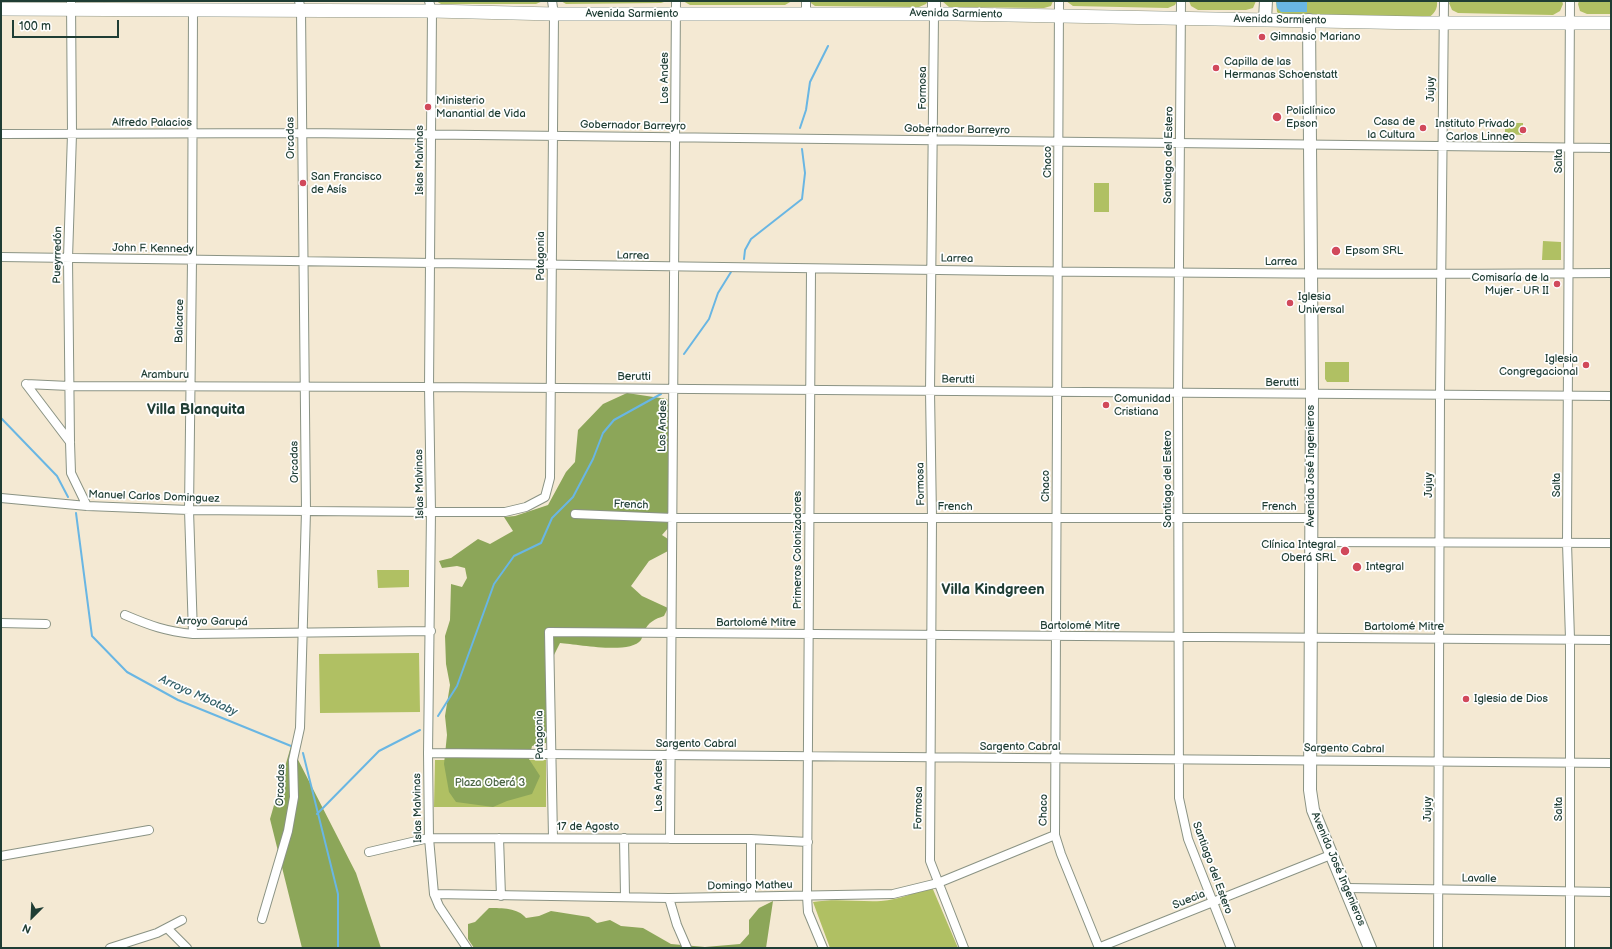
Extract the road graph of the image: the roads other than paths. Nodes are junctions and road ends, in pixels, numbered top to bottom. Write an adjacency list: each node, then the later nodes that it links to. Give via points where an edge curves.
1 (1059, 1): 16 (street, Chaco)
2 (1181, 1): 17 (street, Santiago del Estero)
3 (1266, 1): 18 (main road)
4 (1444, 1): 20 (street, Jujuy)
5 (1570, 1): 21 (street, Salta)
6 (71, 5): 7 (main road, Avenida Sarmiento); 14 (main road, Avenida Sarmiento); 25 (street, Pueyrredón)
7 (176, 5): 15 (main road, Avenida Sarmiento)
8 (300, 6): 9 (main road, Avenida Sarmiento); 15 (main road, Avenida Sarmiento); 23 (street, Orcadas)
9 (431, 6): 10 (main road, Avenida Sarmiento); 27 (street, Islas Malvinas)
10 (553, 7): 11 (main road, Avenida Sarmiento); 28 (street, Patagonia)
11 (676, 7): 12 (main road, Avenida Sarmiento); 29 (street, Los Andes)
12 (806, 7): 13 (main road, Avenida Sarmiento)
13 (934, 7): 16 (main road, Avenida Sarmiento); 30 (street, Formosa)
14 (1, 9)
15 (193, 9): 26 (street, Balcarce)
16 (1059, 16): 17 (main road, Avenida Sarmiento); 31 (street, Chaco)
17 (1181, 17): 18 (main road, Avenida Sarmiento); 32 (street, Santiago del Estero)
18 (1265, 19): 19 (main road, Avenida Sarmiento)
19 (1309, 20): 20 (main road, Avenida Sarmiento); 33 (main road, Avenida José Ingenieros)
20 (1443, 22): 21 (main road, Avenida Sarmiento); 34 (street, Jujuy)
21 (1568, 23): 22 (main road, Avenida Sarmiento); 35 (street, Salta)
22 (1611, 23)
23 (302, 133): 26 (street, Alfredo Palacios); 27 (street, Gobernador Barreyro); 40 (street, Orcadas)
24 (1, 134): 25 (street, Alfredo Palacios)
25 (72, 134): 26 (street, Alfredo Palacios); 38 (street, Pueyrredón)
26 (193, 135): 39 (street, Balcarce)
27 (431, 135): 28 (street, Gobernador Barreyro); 41 (street, Islas Malvinas)
28 (553, 136): 29 (street, Gobernador Barreyro); 42 (street, Patagonia)
29 (675, 137): 30 (street, Gobernador Barreyro); 43 (street, Los Andes)
30 (934, 140): 31 (street, Gobernador Barreyro); 45 (street, Formosa)
31 (1059, 142): 32 (street, Gobernador Barreyro); 46 (street, Chaco)
32 (1180, 143): 33 (street, Gobernador Barreyro); 47 (street, Santiago del Estero)
33 (1310, 145): 34 (street, Gobernador Barreyro); 50 (main road, Avenida José Ingenieros)
34 (1442, 146): 35 (street, Gobernador Barreyro); 51 (street, Jujuy)
35 (1570, 148): 36 (street, Gobernador Barreyro); 48 (street, Salta)
36 (1611, 148)
37 (1, 257): 38 (street, John F. Kennedy)
38 (68, 258): 39 (street, John F. Kennedy); 52 (street, Pueyrredón)
39 (192, 260): 40 (street, John F. Kennedy); 53 (street, Balcarce)
40 (304, 262): 41 (street, Larrea); 54 (street, Orcadas)
41 (430, 265): 42 (street, Larrea); 55 (street, Islas Malvinas)
42 (552, 266): 43 (street, Larrea); 56 (street, Patagonia)
43 (674, 268): 44 (street, Larrea); 57 (street, Los Andes)
44 (812, 269): 45 (street, Larrea); 58 (street, Primeros Colonizadores)
45 (933, 270): 46 (street, Larrea); 59 (street, Formosa)
46 (1058, 272): 47 (street, Larrea); 60 (street, Chaco)
47 (1179, 273): 50 (street, Larrea); 61 (street, Santiago del Estero)
48 (1569, 273): 49 (street, Larrea); 51 (street, Larrea); 64 (street, Salta)
49 (1611, 273)
50 (1310, 274): 51 (street, Larrea); 62 (main road, Avenida José Ingenieros)
51 (1441, 275): 63 (street, Jujuy)
52 (69, 386): 53 (street, Aramburu); 66 (street, Pueyrredón); 66 (street, Aramburu, via 26,384)
53 (190, 386): 54 (street, Aramburu); 69 (street, Balcarce)
54 (305, 386): 55 (street, Berutti); 70 (street, Orcadas)
55 (429, 387): 56 (street, Berutti); 71 (street, Islas Malvinas)
56 (551, 388): 57 (street, Berutti); 71 (street, Patagonia, via 550,478 545,497 526,508 505,512)
57 (674, 389): 58 (street, Berutti); 73 (street, Los Andes)
58 (810, 390): 59 (street, Berutti); 74 (street, Primeros Colonizadores)
59 (930, 391): 60 (street, Berutti); 75 (street, Formosa)
60 (1057, 392): 61 (street, Berutti); 76 (street, Chaco)
61 (1178, 393): 62 (street, Berutti); 77 (street, Santiago del Estero)
62 (1312, 394): 63 (street, Berutti); 78 (main road, Avenida José Ingenieros)
63 (1440, 395): 64 (street, Berutti); 80 (street, Jujuy)
64 (1568, 396): 65 (street, Berutti); 81 (street, Salta)
65 (1611, 396)
66 (70, 442): 68 (street, Pueyrredón, via 71,473)
67 (1, 498): 68 (street, Manuel Carlos Dominguez)
68 (87, 506): 69 (street, Manuel Carlos Dominguez)
69 (189, 510): 70 (street, Manuel Carlos Dominguez); 90 (street, Balcarce)
70 (306, 511): 71 (street); 88 (street, Orcadas)
71 (431, 512): 86 (street, Islas Malvinas)
72 (575, 514): 73 (street, French)
73 (672, 518): 74 (street, French); 89 (street, Los Andes)
74 (809, 518): 75 (street, French); 91 (street, Primeros Colonizadores)
75 (932, 518): 76 (street, French); 92 (street, Formosa)
76 (1057, 518): 77 (street, French); 93 (street, Chaco)
77 (1178, 518): 78 (street, French); 94 (street, Santiago del Estero)
78 (1310, 518): 79 (main road, Avenida José Ingenieros)
79 (1311, 542): 80 (street); 95 (main road, Avenida José Ingenieros)
80 (1440, 542): 81 (street); 96 (street, Jujuy)
81 (1567, 542): 82 (street); 97 (street, Salta)
82 (1611, 543)
83 (125, 615): 90 (street, Arroyo Garupá, via 168,632)
84 (1, 623): 85 (street)
85 (46, 624)
86 (431, 631): 88 (street); 99 (street, Islas Malvinas)
87 (549, 632): 89 (street, Bartolomé Mitre); 100 (street, Patagonia)
88 (303, 633): 90 (street, Arroyo Garupá); 134 (street, Orcadas, via 300,728 293,760 294,797 288,831)
89 (672, 633): 91 (street, Bartolomé Mitre); 101 (street, Los Andes)
90 (193, 634)
91 (809, 634): 92 (street, Bartolomé Mitre); 102 (street, Primeros Colonizadores)
92 (932, 635): 93 (street, Bartolomé Mitre); 103 (street, Formosa)
93 (1056, 637): 94 (street, Bartolomé Mitre); 104 (street, Chaco)
94 (1178, 637): 95 (street, Bartolomé Mitre); 105 (street, Santiago del Estero)
95 (1310, 638): 96 (street, Bartolomé Mitre); 106 (main road, Avenida José Ingenieros)
96 (1439, 639): 97 (street, Bartolomé Mitre); 107 (street, Jujuy)
97 (1570, 639): 98 (street, Bartolomé Mitre); 108 (street, Salta)
98 (1611, 640)
99 (428, 753): 100 (street, Sargento Cabral); 112 (street, Islas Malvinas)
100 (552, 754): 101 (street, Sargento Cabral); 114 (street, Patagonia)
101 (670, 755): 102 (street, Sargento Cabral); 116 (street, Los Andes)
102 (809, 756): 103 (street, Sargento Cabral); 118 (street, Primeros Colonizadores)
103 (931, 758): 104 (street, Sargento Cabral); 122 (street, Formosa, via 930,861)
104 (1056, 758): 105 (street, Sargento Cabral); 111 (street, Chaco)
105 (1178, 759): 106 (street, Sargento Cabral); 133 (street, Santiago del Estero, via 1179,798 1188,839)
106 (1310, 760): 107 (street, Sargento Cabral); 120 (main road, Avenida José Ingenieros, via 1310,800)
107 (1439, 761): 108 (street, Sargento Cabral); 124 (street, Jujuy)
108 (1570, 762): 109 (street, Sargento Cabral); 125 (street, Salta)
109 (1611, 762)
110 (149, 830): 121 (street)
111 (1055, 836): 122 (street, Domingo Matheu); 143 (street, Chaco)
112 (429, 838): 113 (street, 17 de Agosto); 119 (street, 17 de Agosto); 127 (street, Islas Malvinas)
113 (499, 838): 114 (street, 17 de Agosto); 128 (street)
114 (553, 838): 115 (street, 17 de Agosto)
115 (624, 838): 116 (street, 17 de Agosto); 129 (street)
116 (670, 839): 117 (street, 17 de Agosto)
117 (751, 839): 118 (street, 17 de Agosto); 130 (street)
118 (808, 842): 131 (street, Primeros Colonizadores)
119 (369, 852)
120 (1333, 854): 123 (main road, Avenida José Ingenieros); 133 (street, Suecia)
121 (1, 856)
122 (938, 883): 131 (street, Domingo Matheu, via 893,894); 142 (street, Formosa)
123 (1347, 888): 124 (street, Lavalle); 145 (main road, Avenida José Ingenieros)
124 (1438, 890): 125 (street, Lavalle); 146 (street, Jujuy)
125 (1570, 891): 126 (street, Lavalle); 147 (street, Salta)
126 (1611, 892)
127 (434, 894): 128 (street, Domingo Matheu); 139 (street, Islas Malvinas)
128 (501, 896): 129 (street, Domingo Matheu)
129 (625, 896): 132 (street, Domingo Matheu)
130 (751, 896): 131 (street, Domingo Matheu); 132 (street, Domingo Matheu)
131 (807, 896): 141 (street, Primeros Colonizadores, via 808,912)
132 (669, 898): 140 (street)
133 (1212, 902): 143 (street, Suecia); 144 (street, Santiago del Estero)
134 (262, 919)
135 (182, 920): 136 (street)
136 (167, 928): 137 (street, via 122,946); 138 (street)
137 (110, 948)
138 (187, 948)
139 (467, 948)
140 (687, 948)
141 (822, 948)
142 (964, 948)
143 (1098, 948)
144 (1231, 948)
145 (1370, 948)
146 (1438, 948)
147 (1570, 948)

